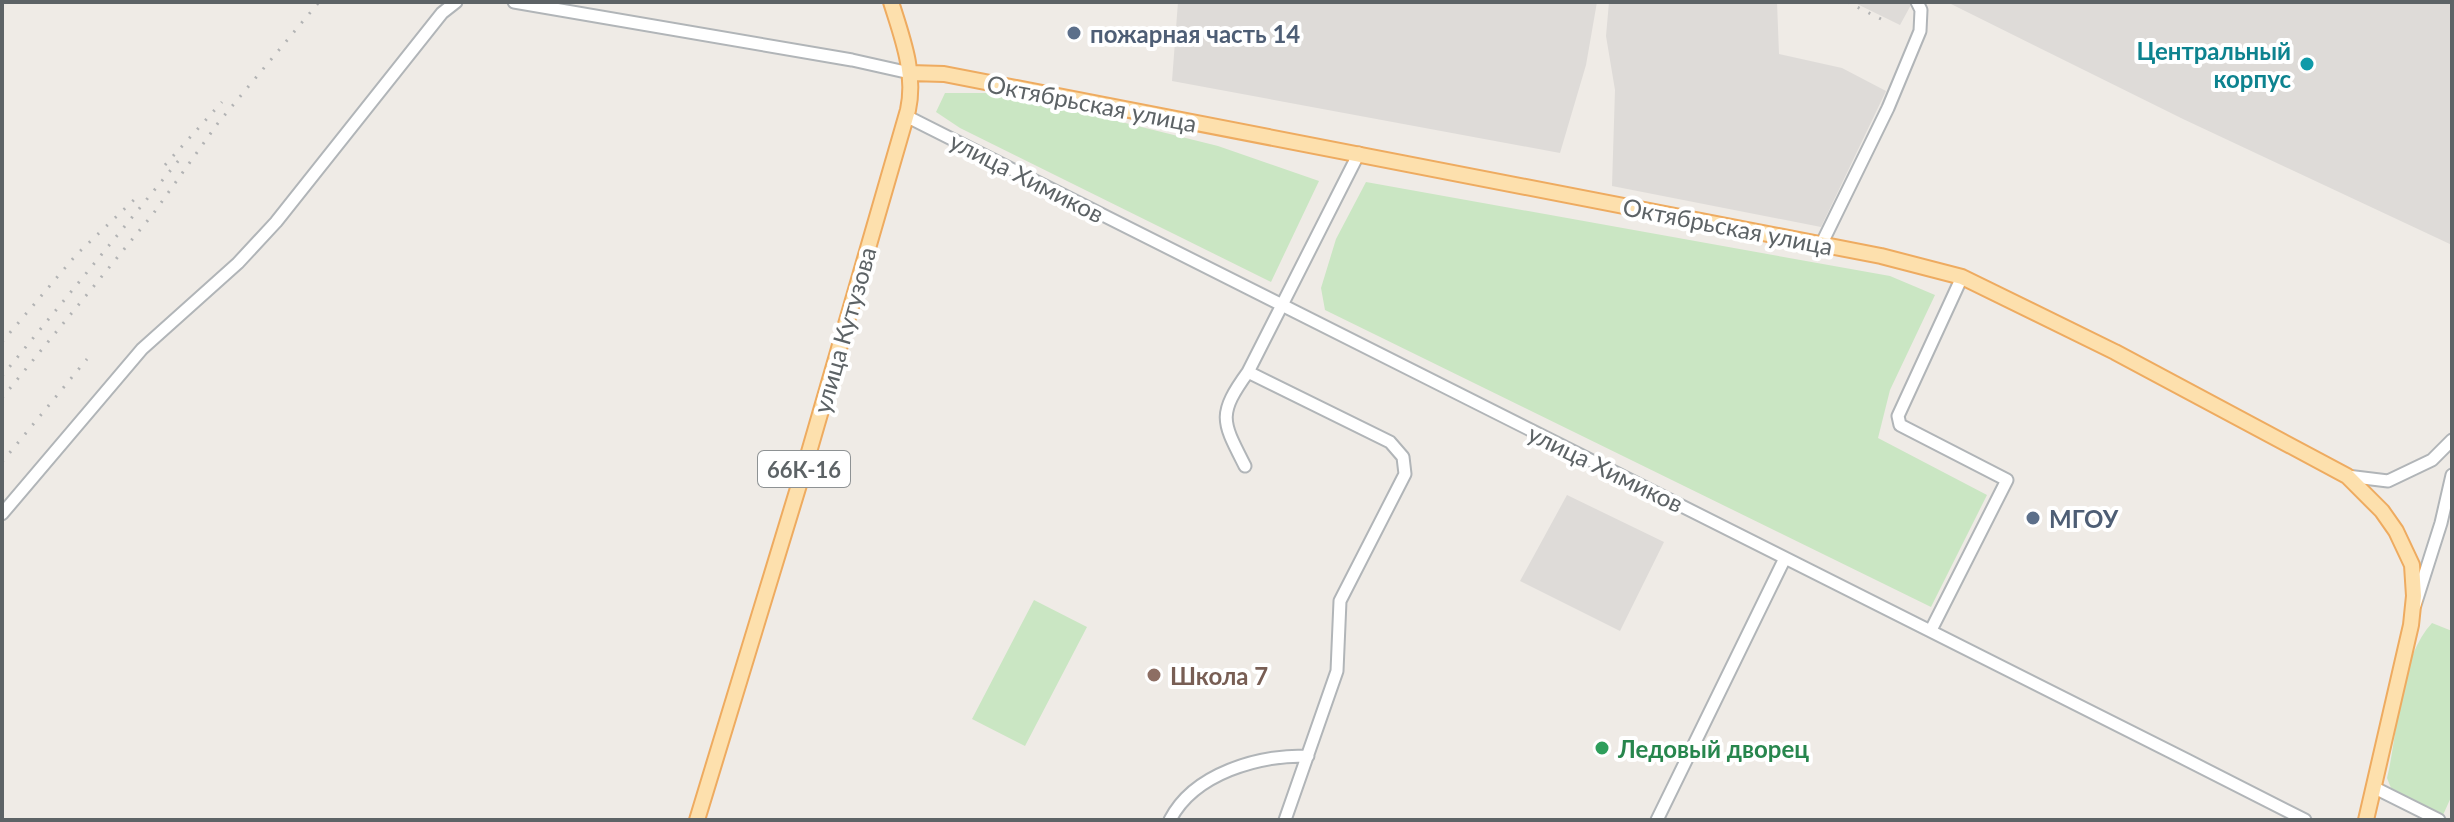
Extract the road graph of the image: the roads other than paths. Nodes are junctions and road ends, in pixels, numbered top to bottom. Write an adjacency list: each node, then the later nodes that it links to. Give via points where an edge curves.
1 (456, 2): 16 (street, via 276,222 142,349)
2 (514, 2): 5 (street)
3 (891, 2): 5 (main road, 66К-16)
4 (1917, 2): 8 (street, via 1920,31)
5 (910, 73): 6 (main road, 66К-16); 7 (main road, Октябрьская улица, via 944,74)
6 (906, 116): 10 (street, улица Химиков); 22 (main road, улица Кутузова / 66К-16)
7 (1359, 153): 8 (main road, Октябрьская улица); 10 (street)
8 (1821, 245): 9 (main road, Октябрьская улица)
9 (1962, 277): 15 (main road, Октябрьская улица); 19 (street, via 1898,416 1900,425 2007,480)
10 (1281, 307): 11 (street); 17 (street, улица Химиков)
11 (1248, 372): 13 (street, via 1225,411 1228,433); 20 (street, via 1390,442 1403,457 1405,474 1340,601 1337,671)
12 (2452, 440): 15 (street, via 2432,460 2388,481)
13 (1245, 466)
14 (2452, 475): 18 (street, Октябрьская улица)
15 (2347, 476): 18 (main road, Октябрьская улица, via 2382,511 2407,553)
16 (2, 514)
17 (1785, 558): 19 (street, улица Химиков); 25 (street)
18 (2412, 613): 21 (main road, Октябрьская улица)
19 (1931, 630): 26 (street, улица Химиков)
20 (1308, 756): 23 (street, via 1288,755 1222,772 1178,805); 24 (street)
21 (2375, 788): 27 (main road, Октябрьская улица); 28 (street)
22 (697, 820)
23 (1170, 820)
24 (1285, 820)
25 (1657, 820)
26 (2305, 820)
27 (2366, 820)
28 (2439, 820)

